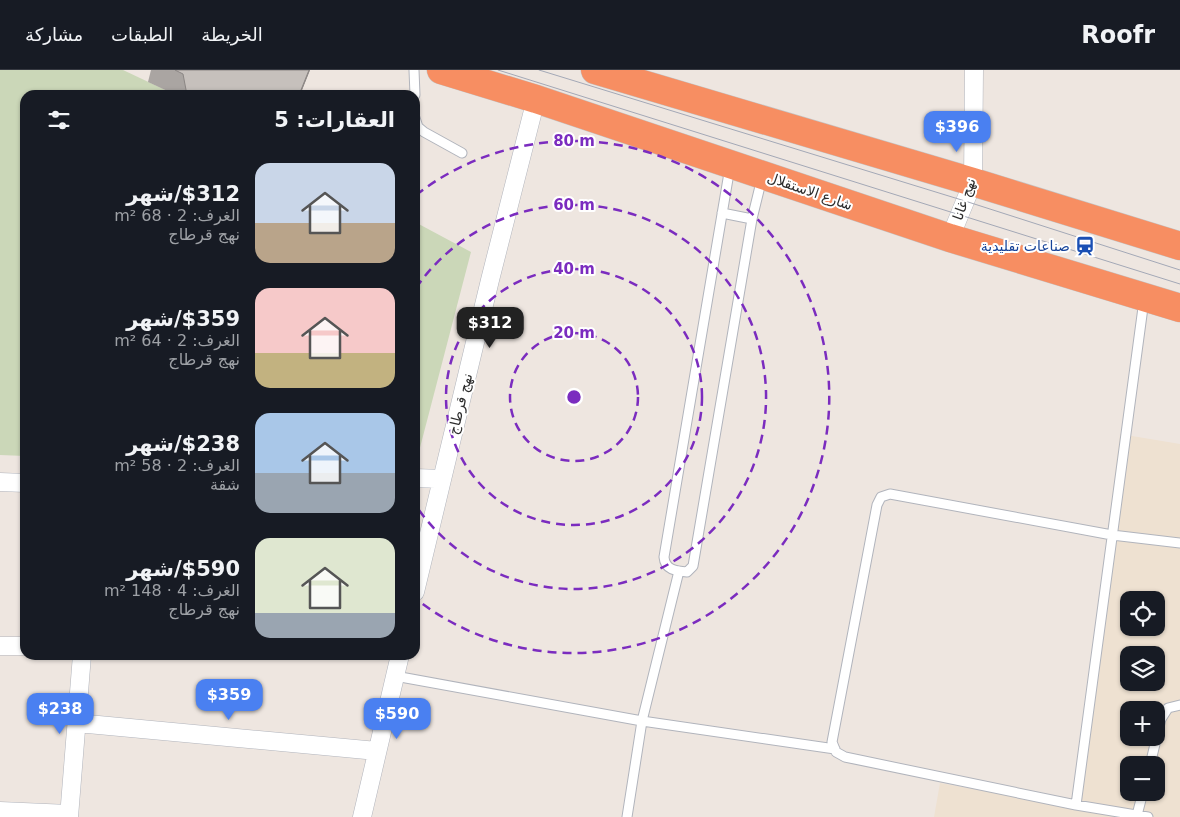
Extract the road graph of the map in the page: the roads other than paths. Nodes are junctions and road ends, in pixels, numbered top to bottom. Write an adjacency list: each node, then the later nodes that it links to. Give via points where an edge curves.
1 (414, 70): 6 (lane)
2 (441, 70): 5 (highway, شارع الاستقلال)
3 (595, 70): 12 (highway)
4 (974, 70): 12 (street, نهج غانا)
5 (471, 75): 7 (highway, شارع الاستقلال)
6 (415, 90)
7 (536, 99): 10 (highway, شارع الاستقلال); 20 (street, نهج قرطاج)
8 (420, 129): 9 (lane)
9 (462, 153)
10 (730, 164): 11 (highway, شارع الاستقلال); 13 (lane)
11 (763, 175): 14 (lane); 15 (highway, شارع الاستقلال)
12 (973, 182): 15 (street, نهج غانا); 16 (highway)
13 (722, 213): 14 (lane); 26 (lane, via 664,557 667,566)
14 (752, 219): 26 (lane, via 692,566 687,572)
15 (950, 238): 17 (highway, شارع الاستقلال)
16 (1180, 246)
17 (1144, 296): 18 (highway, شارع الاستقلال); 23 (lane)
18 (1180, 308)
19 (420, 478): 20 (street)
20 (442, 479): 25 (street, نهج قرطاج)
21 (0, 482): 22 (street)
22 (20, 483)
23 (1112, 535): 24 (lane); 35 (lane, via 890,494 881,497 877,504 832,742); 39 (lane)
24 (1180, 543)
25 (420, 571)
26 (679, 571): 33 (lane)
27 (0, 646): 28 (street)
28 (20, 646)
29 (82, 660): 34 (street)
30 (399, 660): 31 (street)
31 (395, 676): 33 (lane); 36 (street)
32 (1180, 705): 37 (lane, via 1168,708 1161,719)
33 (642, 721): 35 (lane); 44 (lane)
34 (77, 724): 36 (street); 42 (street)
35 (835, 749): 39 (lane, via 845,757)
36 (378, 751): 43 (street)
37 (1152, 756)
38 (1141, 801): 41 (lane)
39 (1076, 805): 41 (lane)
40 (0, 810): 42 (street)
41 (1137, 815): 45 (lane)
42 (69, 816)
43 (362, 817)
44 (627, 817)
45 (1148, 817)

